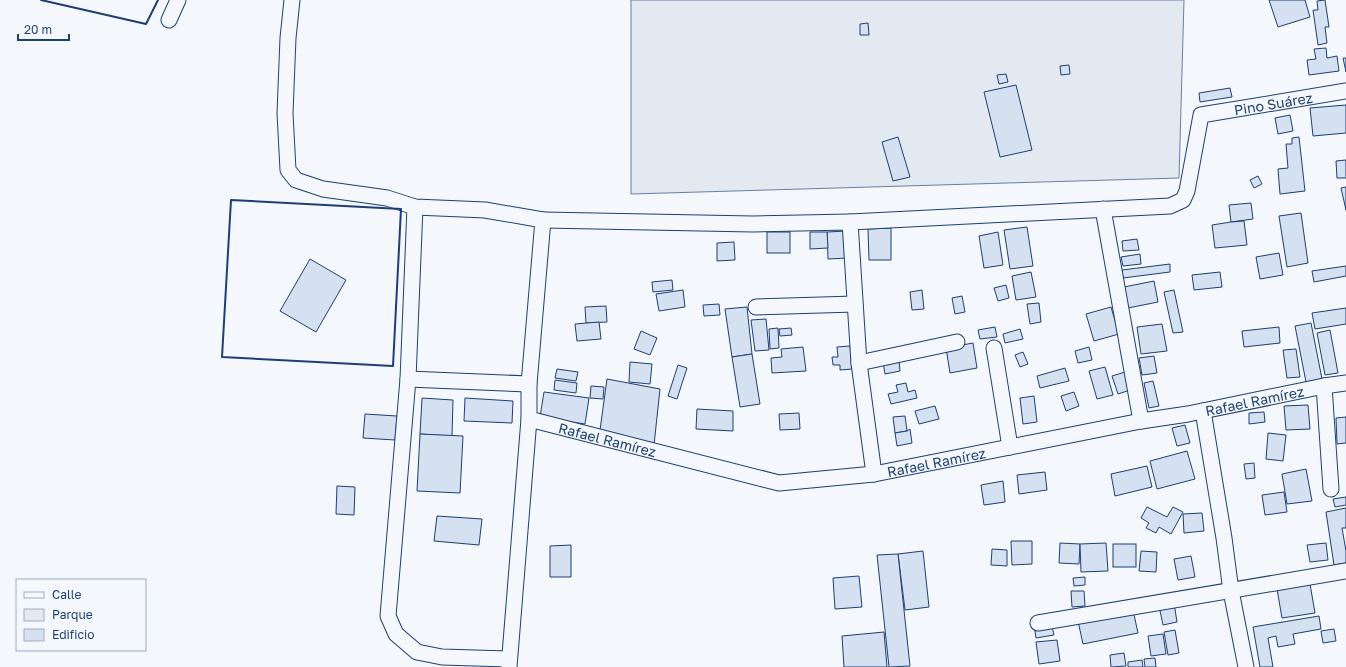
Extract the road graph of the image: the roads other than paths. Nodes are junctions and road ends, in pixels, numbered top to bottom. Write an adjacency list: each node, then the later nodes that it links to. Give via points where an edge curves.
1 (178, 0): 3 (street)
2 (292, 0): 5 (street, via 285,112 288,170 296,180 323,189 388,198)
3 (169, 20)
4 (1346, 91): 6 (street, Pino Suárez, via 1201,115 1187,191 1183,200 1170,206)
5 (415, 207): 7 (street, via 486,210); 14 (street)
6 (1102, 210): 8 (street); 20 (street)
7 (543, 220): 8 (street, via 753,224); 15 (street)
8 (850, 222): 9 (street)
9 (855, 304): 10 (street); 13 (street)
10 (756, 307)
11 (957, 342): 13 (street)
12 (994, 348): 21 (street)
13 (859, 363): 22 (street)
14 (408, 379): 15 (street); 27 (street, via 388,616 396,634 417,652)
15 (529, 384): 19 (street)
16 (1346, 384): 17 (street, Rafael Ramírez)
17 (1324, 386): 18 (street, Rafael Ramírez); 23 (street)
18 (1203, 411): 20 (street, Rafael Ramírez); 25 (street)
19 (529, 419): 22 (street, Rafael Ramírez, via 779,483); 27 (street)
20 (1140, 421): 21 (street, Rafael Ramírez)
21 (1010, 447): 22 (street, Rafael Ramírez)
22 (874, 474)
23 (1331, 489)
24 (1346, 571): 25 (street)
25 (1231, 591): 26 (street); 28 (street)
26 (1038, 623)
27 (508, 663)
28 (1246, 667)

